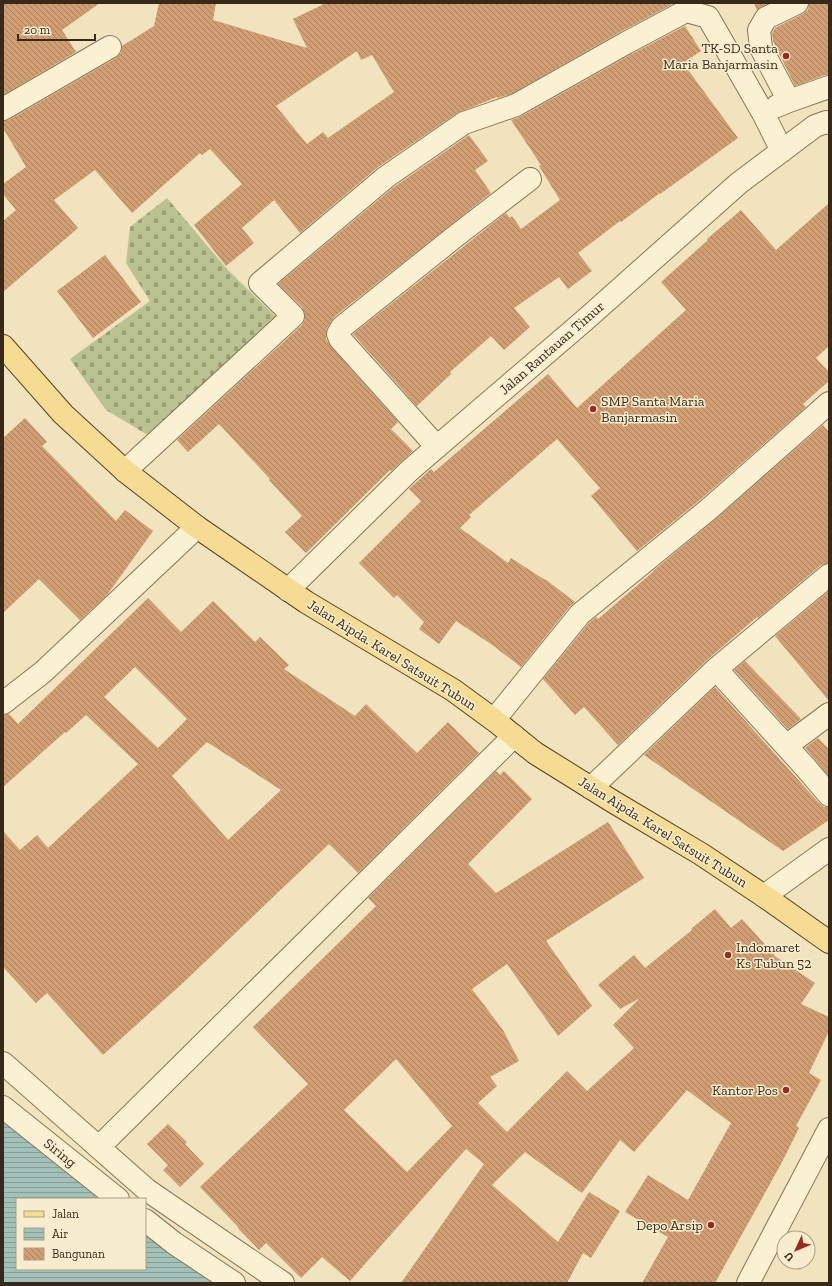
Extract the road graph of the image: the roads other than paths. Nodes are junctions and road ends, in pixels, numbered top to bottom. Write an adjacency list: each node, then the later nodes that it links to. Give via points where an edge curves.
1 (797, 3): 4 (street, via 766,18 759,30 761,48)
2 (110, 47): 5 (street)
3 (829, 88): 4 (street)
4 (789, 101): 6 (street)
5 (3, 109)
6 (763, 113): 8 (street); 13 (street, via 708,17 686,11 516,105 464,123 386,177 260,283 293,316)
7 (829, 123): 8 (street, Jalan Rantauan Timur, via 815,126)
8 (782, 151): 12 (street, Jalan Rantauan Timur, via 739,183)
9 (530, 179): 12 (street, via 342,327 338,334)
10 (3, 346): 13 (main road, Jalan Aipda. Karel Satsuit Tubun, via 63,414)
11 (829, 404): 20 (street, via 709,509 580,614)
12 (437, 447): 16 (street, Jalan Rantauan Timur, via 410,470)
13 (125, 471): 14 (main road, Jalan Aipda. Karel Satsuit Tubun)
14 (197, 527): 16 (main road, Jalan Aipda. Karel Satsuit Tubun); 18 (street, via 43,672)
15 (829, 575): 17 (street)
16 (288, 590): 20 (main road, Jalan Aipda. Karel Satsuit Tubun, via 453,690)
17 (716, 670): 22 (street); 23 (street)
18 (3, 703)
19 (829, 714): 22 (street)
20 (494, 720): 21 (main road, Jalan Aipda. Karel Satsuit Tubun)
21 (514, 736): 23 (main road, Jalan Aipda. Karel Satsuit Tubun, via 535,753); 31 (street)
22 (786, 746): 24 (street)
23 (591, 788): 26 (main road, Jalan Aipda. Karel Satsuit Tubun, via 701,854)
24 (829, 795)
25 (829, 849): 26 (street)
26 (764, 896): 27 (main road, Jalan Aipda. Karel Satsuit Tubun)
27 (829, 942)
28 (3, 1063): 31 (street)
29 (3, 1107): 32 (street, Siring)
30 (829, 1129): 36 (street)
31 (99, 1147): 35 (street, via 147,1190)
32 (117, 1198)
33 (146, 1221): 34 (street)
34 (234, 1283)
35 (283, 1283)
36 (748, 1283)

